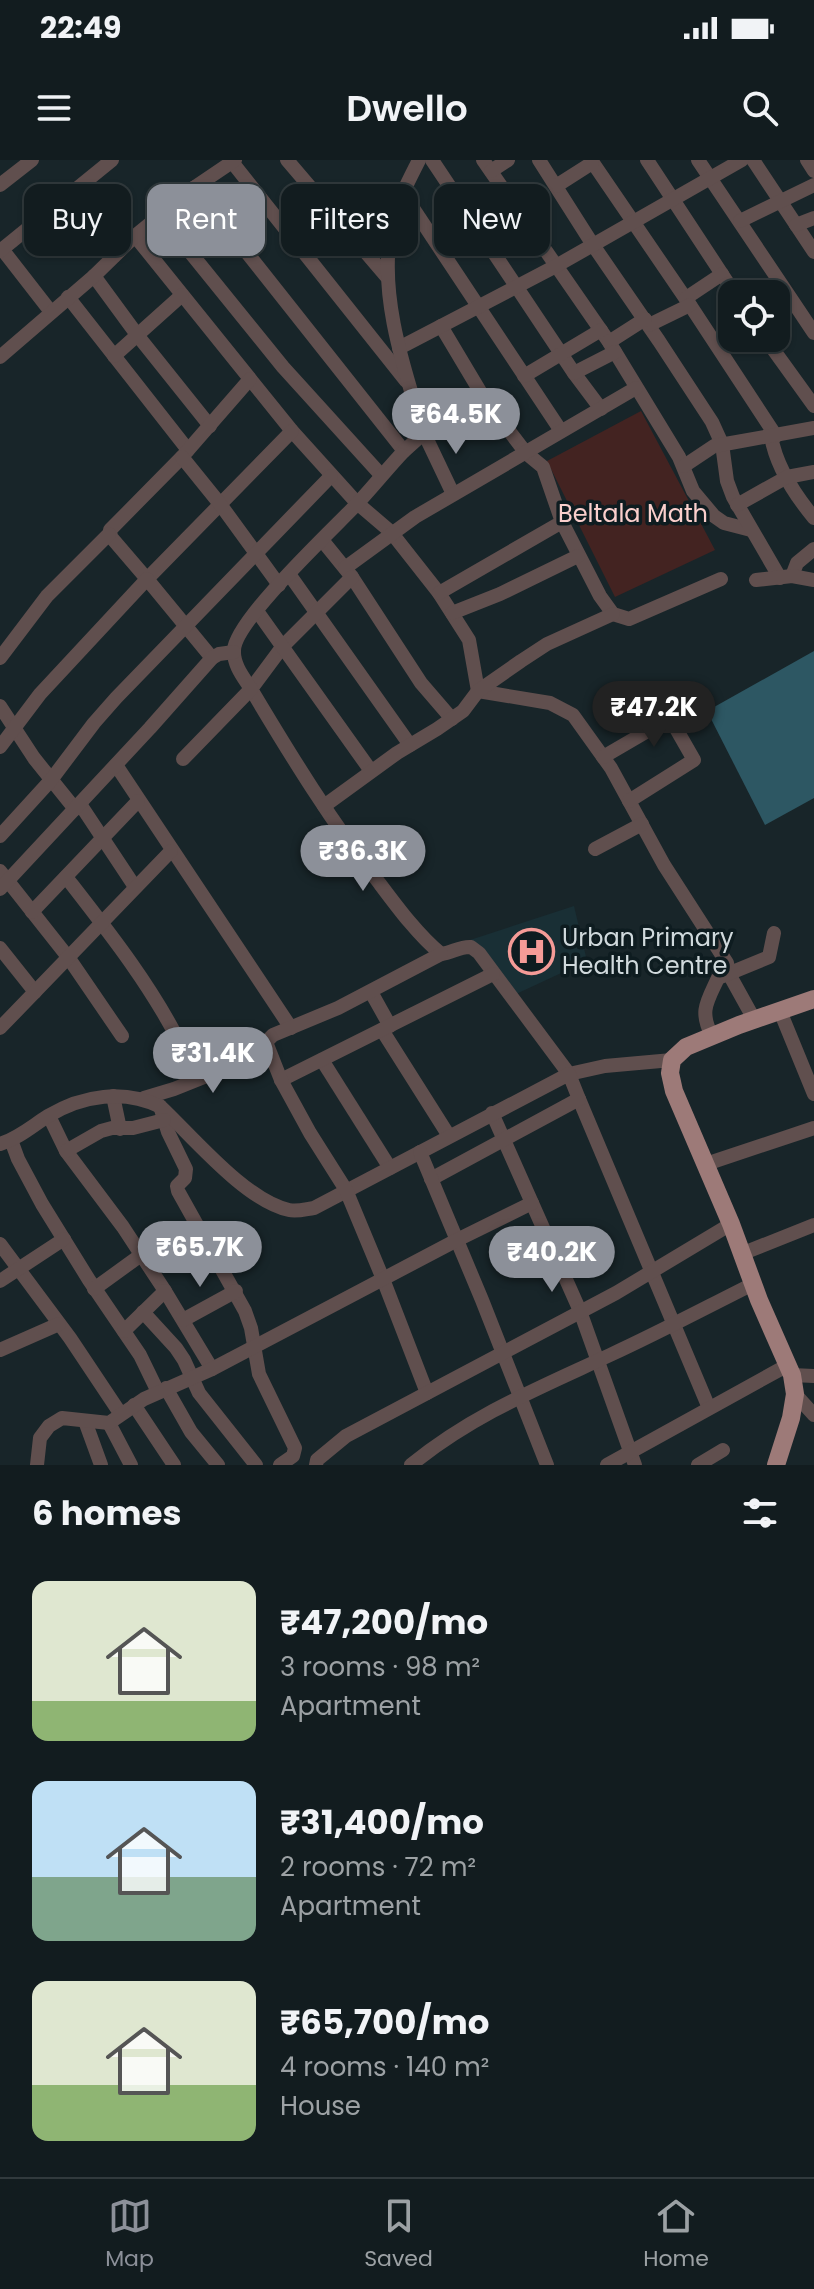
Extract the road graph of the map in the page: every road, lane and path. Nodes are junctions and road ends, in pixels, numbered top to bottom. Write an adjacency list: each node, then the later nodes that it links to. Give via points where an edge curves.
1 (32, 160): 21 (street)
2 (112, 160): 18 (street)
3 (287, 160): 45 (street)
4 (419, 160): 20 (street)
5 (432, 160): 47 (street)
6 (508, 160): 15 (street)
7 (539, 160): 23 (street)
8 (647, 160): 24 (street)
9 (698, 160): 17 (street)
10 (742, 160): 17 (street)
11 (753, 160): 25 (street)
12 (807, 160): 16 (street)
13 (233, 161): 19 (street); 66 (street)
14 (592, 161): 23 (street); 29 (street)
15 (487, 166): 42 (street)
16 (814, 171)
17 (711, 178): 24 (street); 28 (street)
18 (82, 184)
19 (199, 184)
20 (407, 184)
21 (0, 185)
22 (814, 185): 25 (street)
23 (556, 186): 35 (street)
24 (674, 201): 29 (street); 43 (street)
25 (781, 203): 28 (street); 30 (street)
26 (418, 216): 51 (street)
27 (814, 218): 30 (street)
28 (740, 221): 55 (street)
29 (633, 222): 35 (street); 50 (street)
30 (796, 225): 37 (street)
31 (147, 226): 33 (street)
32 (24, 231): 36 (street)
33 (135, 236): 34 (street); 48 (street)
34 (131, 240)
35 (593, 245): 42 (street); 53 (street)
36 (1, 250): 52 (street)
37 (814, 252)
38 (114, 256): 44 (street)
39 (193, 256): 82 (street, via 283,367)
40 (250, 256): 77 (street)
41 (388, 256): 45 (street)
42 (556, 266): 47 (street); 57 (street)
43 (722, 274): 46 (street); 50 (street)
44 (94, 276): 49 (street); 56 (street)
45 (386, 276): 58 (street)
46 (726, 280)
47 (515, 286): 51 (street); 60 (street)
48 (182, 295): 56 (street); 65 (street)
49 (68, 297): 52 (street); 61 (street)
50 (688, 301): 53 (street); 75 (street)
51 (479, 307): 54 (street); 64 (street)
52 (51, 312): 62 (street)
53 (647, 322): 57 (street); 76 (street)
54 (441, 326): 58 (street); 78 (street, via 484,398)
55 (814, 333)
56 (138, 336): 61 (street); 70 (street)
57 (609, 341): 60 (street); 63 (street); 67 (street)
58 (399, 348): 66 (street)
59 (775, 352): 68 (street)
60 (561, 353): 63 (street); 64 (street)
61 (114, 356): 79 (street)
62 (0, 357)
63 (574, 373): 69 (street)
64 (524, 376): 73 (street)
65 (250, 379): 70 (street); 72 (street)
66 (409, 384): 74 (street)
67 (636, 388): 69 (street); 80 (street)
68 (814, 406)
69 (601, 409): 73 (street)
70 (210, 426): 79 (street)
71 (814, 428): 75 (street)
72 (292, 431): 83 (street); 87 (street)
73 (561, 431): 78 (street)
74 (424, 433): 77 (street); 85 (street)
75 (773, 436): 76 (street); 84 (street, via 773,449)
76 (722, 444): 80 (street); 88 (street)
77 (404, 451): 82 (street)
78 (526, 453): 85 (street); 90 (street, via 543,467)
79 (185, 454): 87 (street); 93 (street)
80 (684, 466): 91 (street, via 706,509 724,523)
81 (814, 472): 84 (street)
82 (381, 475): 86 (street)
83 (331, 476): 86 (street); 96 (street)
84 (787, 477): 88 (street); 89 (street)
85 (453, 494): 92 (street)
86 (357, 503): 92 (street); 94 (street)
87 (220, 504): 96 (street); 100 (street)
88 (737, 505): 91 (street)
89 (812, 511)
90 (562, 522): 97 (street); 105 (street)
91 (751, 530): 99 (street)
92 (391, 532): 98 (street); 105 (street)
93 (109, 534): 100 (street); 113 (street, via 47,596)
94 (322, 540): 98 (street); 102 (street)
95 (814, 549): 99 (street)
96 (257, 553): 102 (street); 110 (street)
97 (578, 556): 108 (street); 109 (street)
98 (349, 573): 107 (street); 120 (street, via 421,683)
99 (786, 577): 103 (street); 104 (street)
100 (147, 579): 110 (street); 121 (street, via 40,694)
101 (721, 579): 109 (street, via 629,619)
102 (284, 580): 106 (street); 107 (street)
103 (756, 580)
104 (814, 580)
105 (439, 593): 108 (street)
106 (257, 611): 111 (street); 112 (street, via 243,627)
107 (316, 613): 111 (street); 122 (street)
108 (452, 613): 116 (street, via 469,640)
109 (613, 614): 116 (street, via 547,644)
110 (184, 625): 114 (street); 128 (street, via 94,723)
111 (283, 646): 115 (street); 127 (street)
112 (234, 652): 114 (street); 115 (street)
113 (0, 658)
114 (212, 658): 126 (street)
115 (251, 689): 125 (street); 132 (street)
116 (478, 691): 120 (street); 124 (street, via 550,703 573,715)
117 (0, 706): 121 (street)
118 (687, 708): 119 (street)
119 (670, 718): 124 (street); 130 (street, via 694,760)
120 (452, 719): 122 (street)
121 (15, 730): 123 (street); 128 (street)
122 (410, 745): 127 (street)
123 (0, 747)
124 (603, 757): 130 (street)
125 (183, 759)
126 (116, 765): 129 (street); 131 (street)
127 (371, 771): 132 (street)
128 (51, 780): 131 (street); 134 (street)
129 (138, 801): 135 (street); 137 (street)
130 (629, 801): 133 (street)
131 (77, 806): 135 (street); 139 (street)
132 (324, 806): 145 (street, via 395,903)
133 (642, 824): 136 (street); 148 (street)
134 (0, 836)
135 (104, 838): 138 (street); 140 (street)
136 (595, 849)
137 (171, 851): 140 (street); 155 (street)
138 (66, 877): 141 (street); 142 (street)
139 (3, 880): 141 (street)
140 (135, 887): 142 (street)
141 (32, 912): 146 (street)
142 (101, 922): 146 (street); 159 (street, via 154,995)
143 (774, 933): 148 (street, via 769,957)
144 (0, 948): 149 (street)
145 (441, 954): 147 (street, via 471,947); 150 (street)
146 (68, 957): 149 (street); 157 (street)
147 (493, 974): 156 (street); 163 (street)
148 (729, 974): 153 (street); 158 (street, via 718,978 704,1009)
149 (35, 992): 154 (street)
150 (371, 992): 155 (street); 156 (street)
151 (814, 999): 152 (main road)
152 (780, 1011): 153 (main road); 165 (street)
153 (755, 1021): 158 (main road)
154 (0, 1028)
155 (291, 1028): 160 (street, via 268,1039)
156 (386, 1028): 161 (street); 174 (street)
157 (122, 1036)
158 (712, 1036): 162 (main road)
159 (182, 1047)
160 (269, 1051): 164 (street); 167 (street)
161 (322, 1060): 164 (street); 180 (street)
162 (672, 1060): 163 (street); 179 (main road, via 674,1091)
163 (569, 1074): 168 (street); 170 (street)
164 (281, 1080): 182 (street)
165 (814, 1094)
166 (113, 1096): 167 (street); 171 (street, via 70,1104); 173 (street)
167 (144, 1098): 169 (street)
168 (579, 1099): 175 (street); 192 (street)
169 (162, 1113): 173 (street); 182 (street, via 269,1203 292,1211 314,1208); 198 (street, via 186,1169 178,1191)
170 (492, 1113): 174 (street); 175 (street)
171 (49, 1116): 176 (street); 177 (street)
172 (814, 1128): 179 (street)
173 (120, 1129): 177 (street, via 101,1131)
174 (449, 1136): 178 (street)
175 (505, 1141): 181 (street); 183 (street)
176 (6, 1142): 186 (street)
177 (66, 1151): 190 (street)
178 (420, 1152): 180 (street); 181 (street)
179 (706, 1164): 184 (main road)
180 (390, 1168): 182 (street)
181 (431, 1179): 187 (street)
182 (346, 1190): 193 (street)
183 (532, 1203): 187 (street); 199 (street)
184 (731, 1224): 189 (main road); 192 (street)
185 (814, 1225): 189 (street)
186 (64, 1239): 191 (street); 196 (street)
187 (457, 1240): 193 (street); 207 (street)
188 (0, 1244): 191 (street)
189 (741, 1254): 195 (main road)
190 (141, 1255): 196 (street); 197 (street)
191 (18, 1267): 194 (street); 202 (street)
192 (653, 1272): 199 (street); 203 (street)
193 (383, 1279): 205 (street); 214 (street)
194 (0, 1281)
195 (753, 1284): 203 (street); 211 (main road)
196 (94, 1289): 204 (street)
197 (165, 1291): 200 (street); 201 (street)
198 (236, 1291): 201 (street); 205 (street)
199 (580, 1311): 207 (street); 208 (street)
200 (143, 1312): 204 (street); 212 (street, via 184,1360)
201 (183, 1320): 209 (street)
202 (59, 1324): 206 (street); 219 (street)
203 (674, 1324): 208 (street); 217 (street)
204 (124, 1331): 213 (street)
205 (255, 1346): 209 (street); 229 (street, via 259,1374 295,1448)
206 (0, 1350)
207 (502, 1352): 214 (street); 215 (street)
208 (597, 1361): 215 (street); 222 (street)
209 (212, 1369): 212 (street)
210 (814, 1376): 211 (street)
211 (792, 1378): 217 (street); 218 (street); 235 (main road, via 791,1418)
212 (192, 1379): 213 (street); 228 (street)
213 (162, 1390): 216 (street); 227 (street)
214 (427, 1393): 230 (street, via 346,1436)
215 (520, 1396): 231 (street, via 461,1427); 232 (street)
216 (134, 1405): 219 (street); 226 (street)
217 (709, 1408): 222 (street)
218 (814, 1415)
219 (115, 1418): 220 (street); 225 (street)
220 (85, 1421): 223 (street, via 62,1418 49,1426 40,1438); 224 (street)
221 (723, 1450): 234 (street)
222 (633, 1458): 233 (street)
223 (37, 1465)
224 (101, 1465)
225 (131, 1465)
226 (174, 1465)
227 (218, 1465)
228 (256, 1465)
229 (280, 1465)
230 (316, 1465)
231 (411, 1465)
232 (547, 1465)
233 (607, 1465)
234 (698, 1465)
235 (776, 1465)

